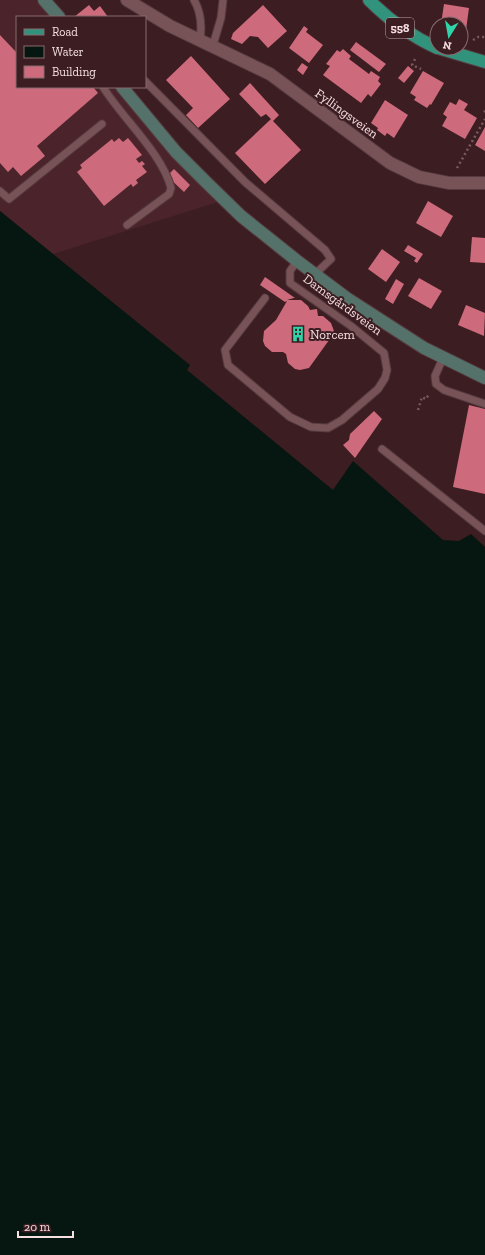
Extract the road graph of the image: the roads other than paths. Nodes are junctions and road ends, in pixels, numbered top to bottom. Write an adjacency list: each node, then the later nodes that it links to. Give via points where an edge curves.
1 (44, 0): 6 (street)
2 (127, 0): 7 (street, Fyllingsveien, via 170,26)
3 (194, 0): 7 (lane, via 200,12)
4 (223, 0): 9 (lane)
5 (369, 0): 8 (main road, 558, via 392,22)
6 (58, 16)
7 (200, 40): 9 (street, Fyllingsveien)
8 (429, 44)
9 (213, 45): 16 (street, Fyllingsveien, via 270,74 390,163 419,177 449,183)
10 (464, 56): 11 (main road, 558)
11 (485, 62)
12 (146, 82): 20 (lane, Damsgårdsveien, via 244,182 325,250 331,259)
13 (104, 88): 18 (lane, via 154,154 171,188 168,194)
14 (123, 88): 19 (street, Damsgårdsveien, via 176,152 206,182 241,216)
15 (102, 124): 17 (lane, via 9,199)
16 (485, 183)
17 (0, 191)
18 (127, 225)
19 (297, 261): 20 (street, Damsgårdsveien); 21 (lane, Damsgårdsveien, via 290,270 290,283 352,326 384,353 385,378 378,389 353,412 328,428 311,427 290,417 228,365 224,350)
20 (315, 274): 22 (street, Damsgårdsveien, via 386,325)
21 (265, 298)
22 (443, 358): 23 (street, Damsgårdsveien); 24 (lane, via 435,376 436,384 452,393)
23 (485, 378)
24 (485, 404)
25 (382, 449): 26 (lane)
26 (485, 531)

